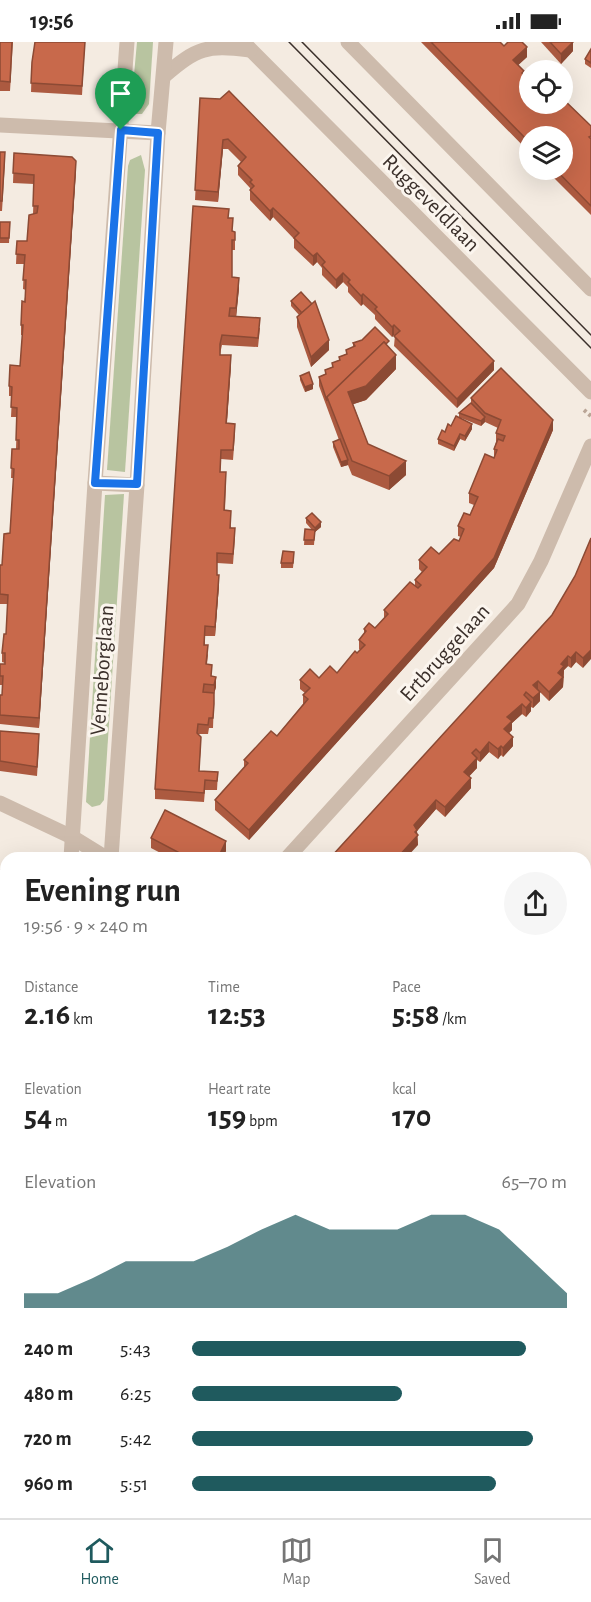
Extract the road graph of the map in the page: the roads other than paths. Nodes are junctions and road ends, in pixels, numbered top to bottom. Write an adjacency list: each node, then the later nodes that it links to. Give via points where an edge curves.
1 (127, 42): 7 (street, Venneborglaan)
2 (166, 42): 5 (street, Venneborglaan)
3 (348, 42): 9 (street)
4 (247, 46): 5 (street, via 194,52); 10 (street, Ruggeveldlaan)
5 (164, 76): 8 (street, Venneborglaan)
6 (0, 125): 7 (street)
7 (121, 130): 8 (street); 12 (street, Venneborglaan)
8 (158, 133): 13 (street, Venneborglaan)
9 (591, 289)
10 (591, 393)
11 (591, 446): 19 (street, Ertbruggelaan, via 542,561 518,604)
12 (95, 483): 13 (street); 15 (street, Venneborglaan)
13 (137, 484): 18 (street, Venneborglaan)
14 (0, 803): 15 (street)
15 (72, 837): 16 (street, Venneborglaan); 17 (street)
16 (71, 852)
17 (96, 852)
18 (111, 852)
19 (292, 852)

